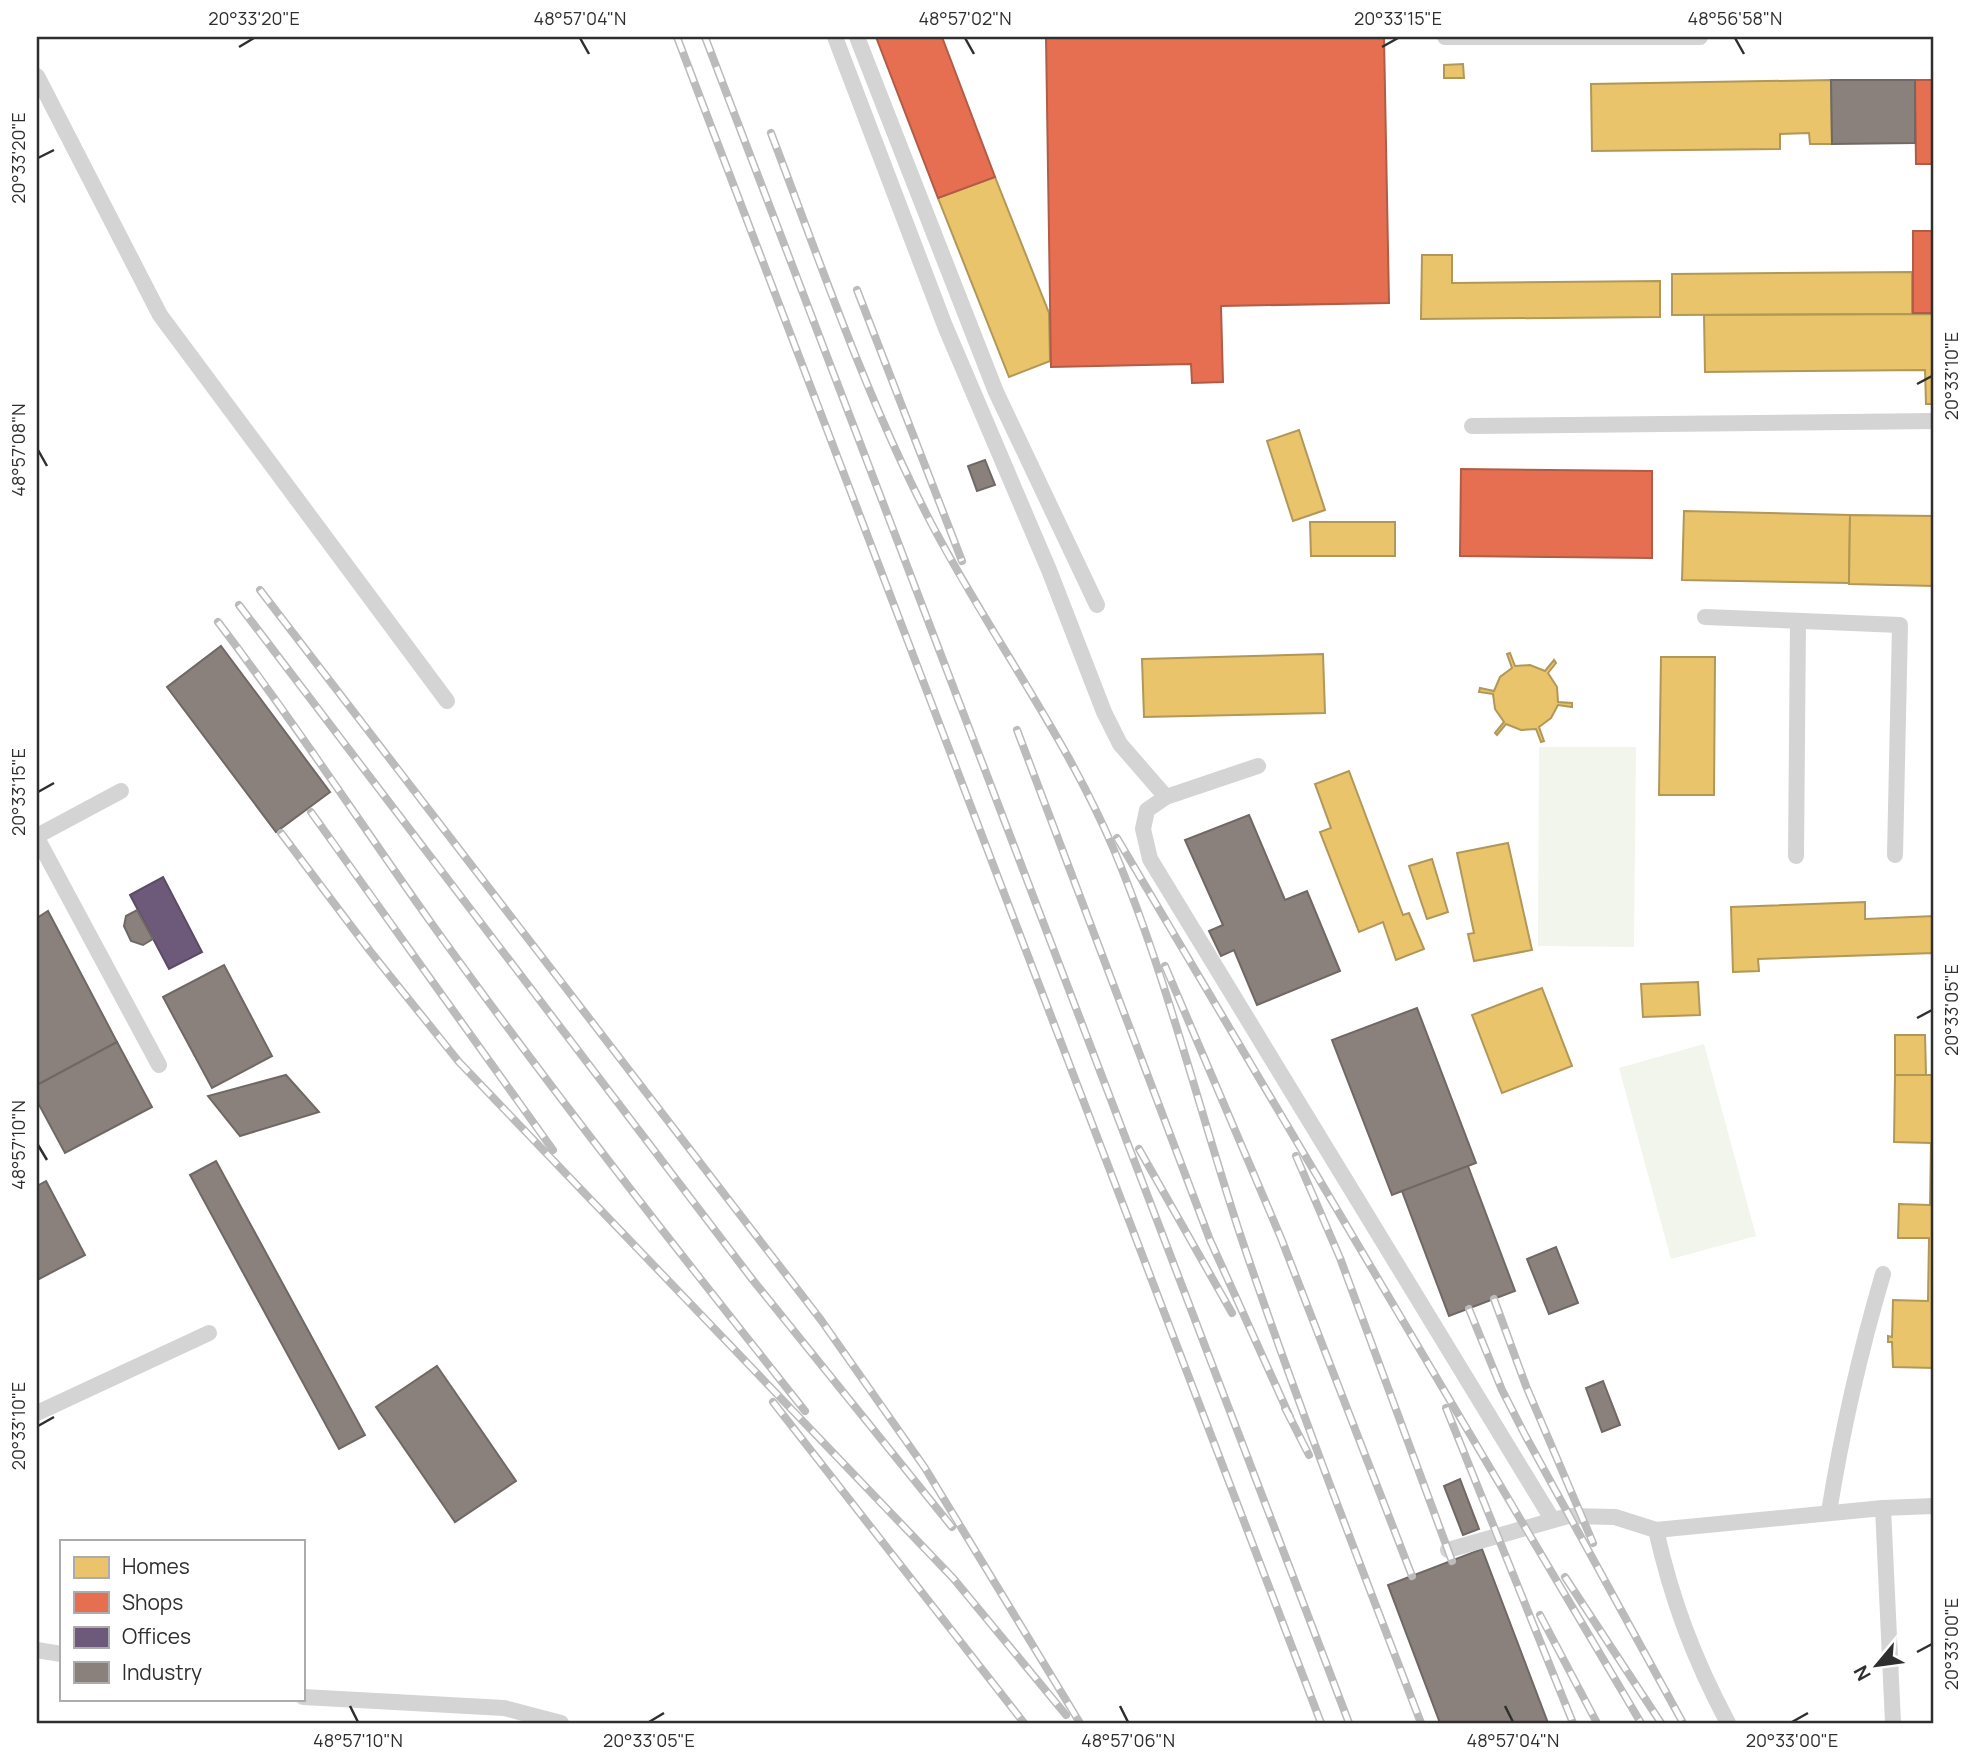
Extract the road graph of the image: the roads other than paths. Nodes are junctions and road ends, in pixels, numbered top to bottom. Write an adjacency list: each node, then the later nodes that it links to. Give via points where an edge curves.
1 (835, 37): 14 (lane, via 945,326 1104,712 1120,744)
2 (856, 37): 8 (lane, via 996,392)
3 (1445, 37): 4 (lane)
4 (1700, 37)
5 (37, 76): 11 (lane, via 160,316)
6 (1934, 421): 7 (lane)
7 (1472, 426)
8 (1097, 605)
9 (1705, 617): 10 (lane)
10 (1798, 621): 16 (lane, via 1900,625); 17 (lane)
11 (447, 701)
12 (1258, 766): 14 (lane)
13 (121, 791): 15 (lane)
14 (1166, 797): 25 (lane, via 1147,810 1143,829 1150,859)
15 (37, 837): 18 (lane)
16 (1895, 855)
17 (1796, 856)
18 (159, 1065)
19 (1883, 1274): 24 (lane, via 1861,1352)
20 (209, 1333): 21 (lane)
21 (37, 1413)
22 (1934, 1506): 23 (lane)
23 (1883, 1508): 24 (lane); 33 (lane)
24 (1829, 1512): 26 (lane)
25 (1552, 1520): 26 (lane, via 1615,1517); 27 (lane)
26 (1656, 1531): 32 (lane, via 1669,1587 1698,1665)
27 (1448, 1550)
28 (37, 1650): 29 (lane)
29 (60, 1654)
30 (304, 1697): 31 (lane, via 503,1708)
31 (561, 1723)
32 (1728, 1723)
33 (1893, 1723)

